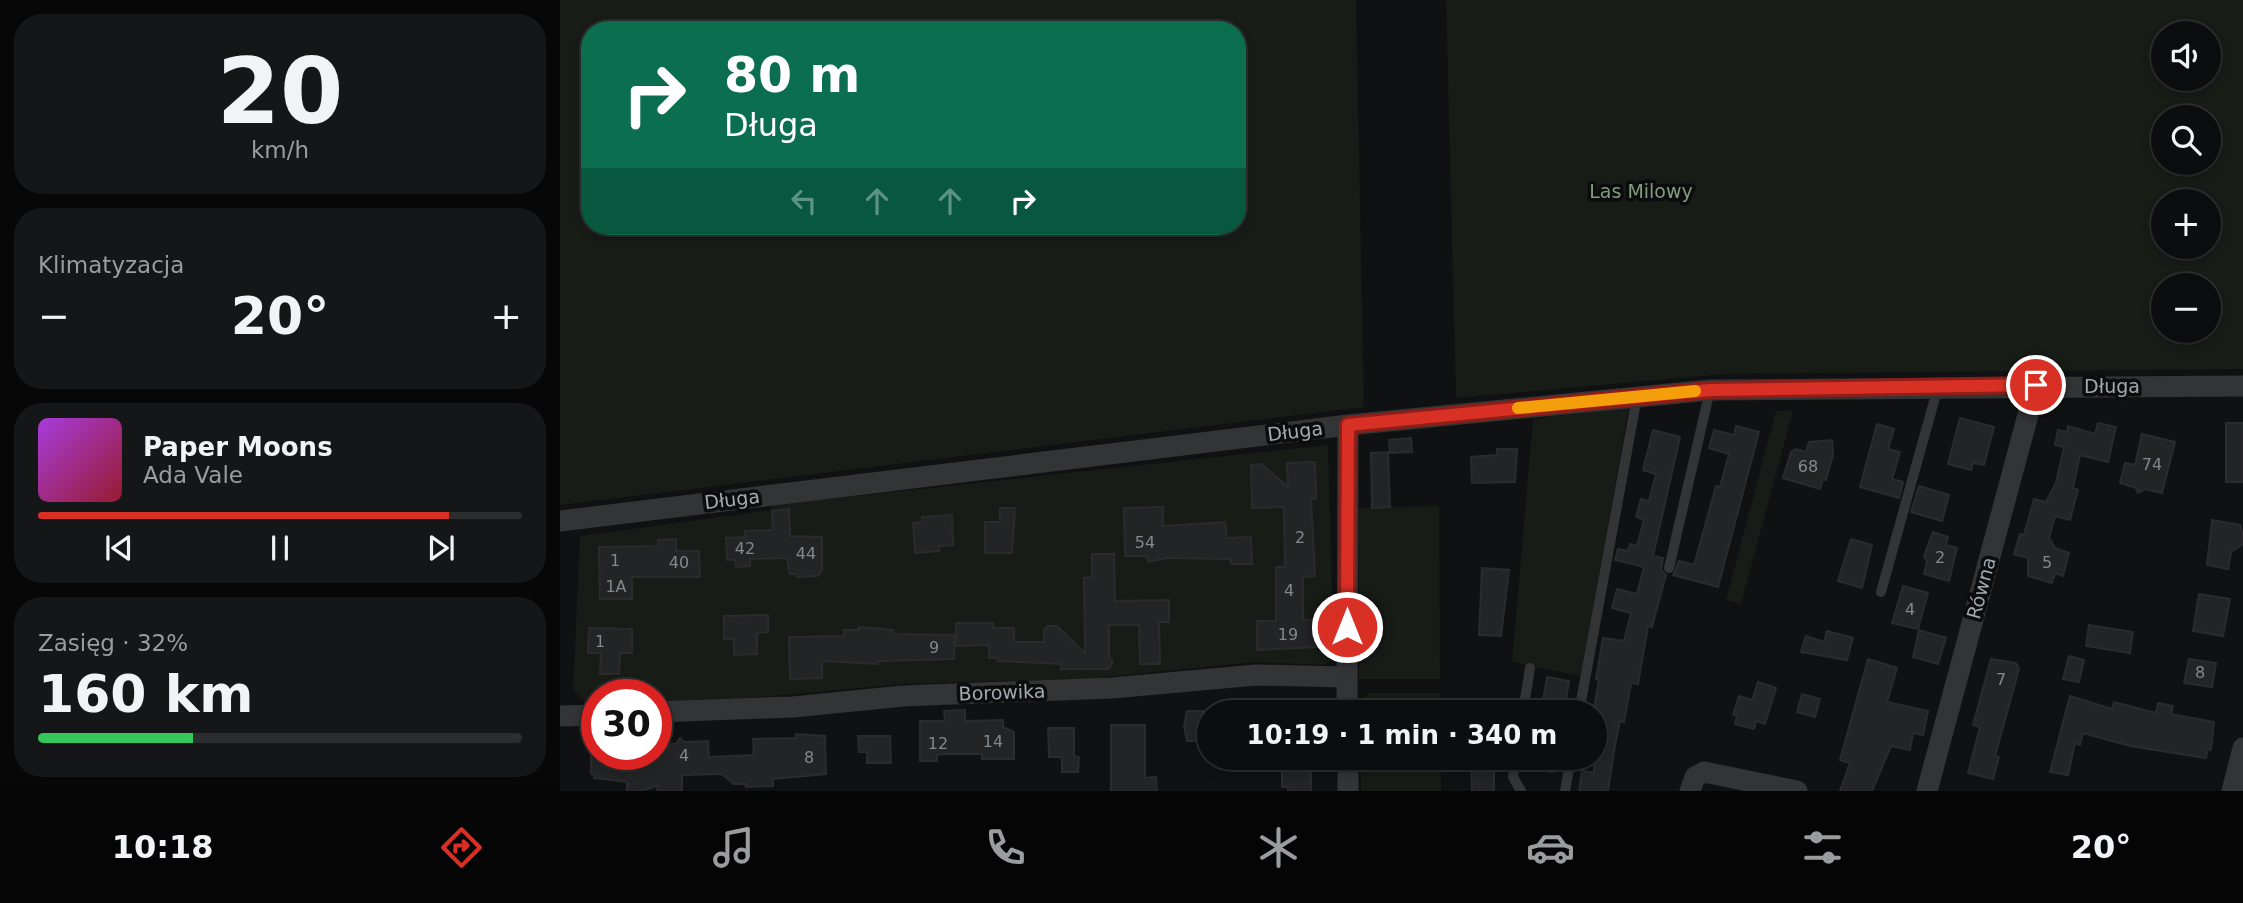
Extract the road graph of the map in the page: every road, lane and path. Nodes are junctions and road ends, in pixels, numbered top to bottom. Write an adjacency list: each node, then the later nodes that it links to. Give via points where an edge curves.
1 (2036, 385): 2 (street, Długa); 3 (street, Długa); 28 (street, Równa)
2 (2243, 386)
3 (1938, 387): 4 (street, Długa); 9 (lane)
4 (1710, 390): 5 (street, Długa); 8 (lane)
5 (1637, 397): 6 (street, Długa); 14 (lane)
6 (1348, 425): 7 (street, Długa); 11 (street)
7 (560, 522)
8 (1669, 568)
9 (1881, 592)
10 (1530, 668): 13 (lane)
11 (1347, 677): 12 (street); 15 (street, Borowika, via 1256,675 1112,688)
12 (1347, 700)
13 (1525, 700)
14 (1582, 700)
15 (672, 711)
16 (581, 715): 17 (street)
17 (560, 716)
18 (2243, 748): 22 (street)
19 (1348, 770): 23 (street)
20 (1514, 770): 24 (lane)
21 (1569, 770): 25 (lane)
22 (2238, 779)
23 (1348, 791)
24 (1521, 791)
25 (1565, 791)
26 (1690, 791): 27 (street, via 1695,777 1704,772)
27 (1797, 791)
28 (1927, 791)

